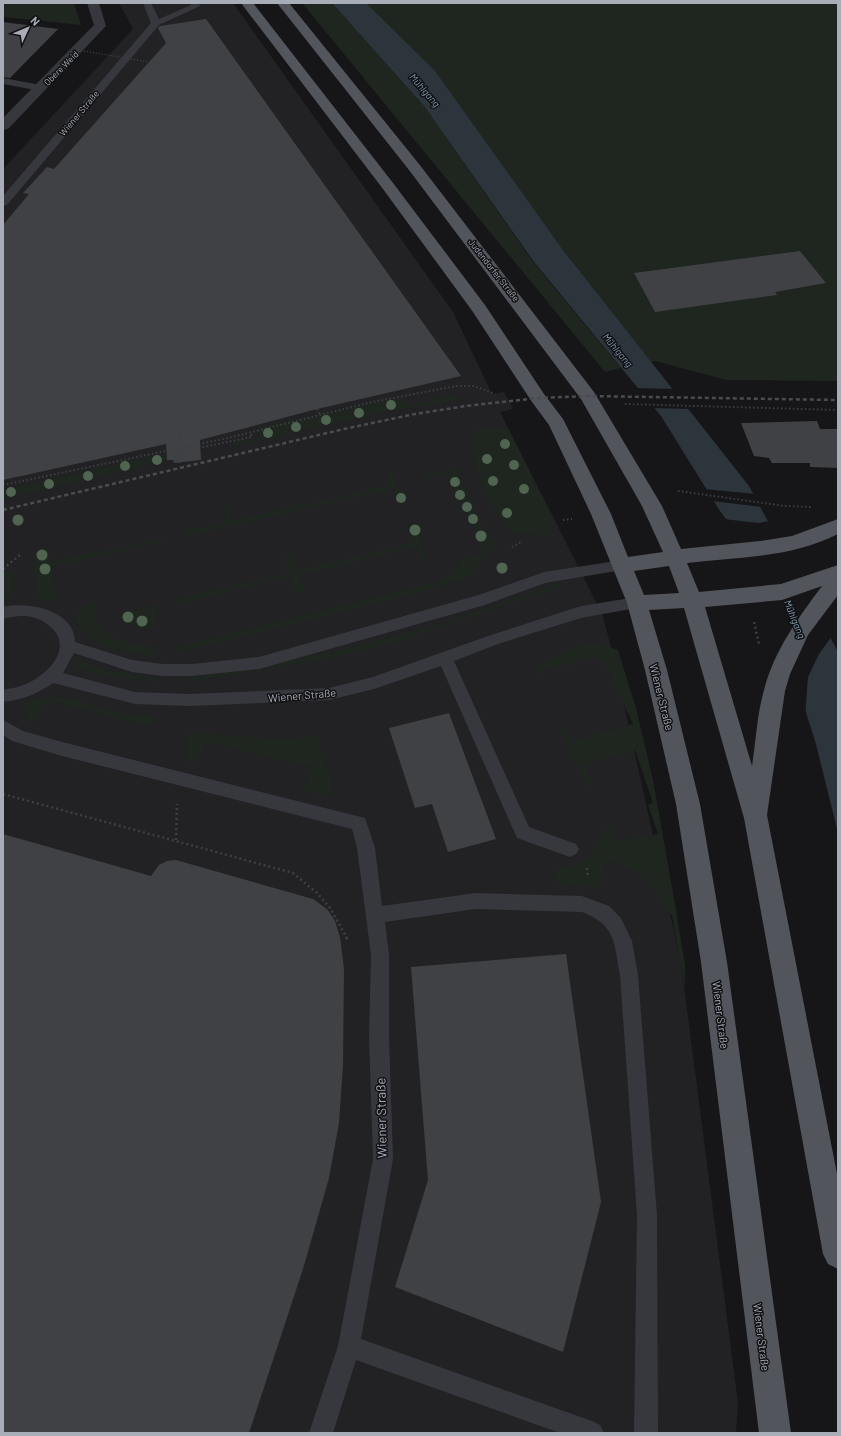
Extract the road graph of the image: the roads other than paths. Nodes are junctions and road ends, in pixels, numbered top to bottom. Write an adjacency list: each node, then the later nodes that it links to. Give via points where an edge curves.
1 (93, 3): 8 (street, Obere Weid, via 100,26)
2 (147, 3): 6 (lane)
3 (195, 3): 6 (lane, Wiener Straße, via 196,6)
4 (247, 3): 13 (main road, via 388,186 474,303 557,423 601,514)
5 (283, 3): 12 (main road, Judendorfer Straße, via 414,167 588,396 652,506)
6 (156, 23): 10 (lane, Wiener Straße)
7 (3, 81): 8 (lane)
8 (41, 88): 9 (street, Obere Weid)
9 (3, 126)
10 (3, 203)
11 (838, 526): 12 (main road, via 806,540 771,548)
12 (674, 557): 13 (main road); 15 (main road)
13 (622, 565): 16 (main road, Wiener Straße); 18 (lane, via 544,578 485,598 259,663 192,670 162,670 132,666)
14 (832, 581): 15 (main road, via 782,592 731,598); 23 (main road, via 800,630 779,674 774,691)
15 (692, 599): 16 (main road); 23 (main road)
16 (637, 603): 19 (lane, Wiener Straße, via 581,612); 31 (main road, Wiener Straße, via 688,804 712,947)
17 (3, 613): 18 (lane, via 23,610 39,612 52,618 62,626)
18 (67, 645): 20 (lane, via 60,668)
19 (446, 658): 20 (lane, Wiener Straße, via 329,694 266,698 135,698); 24 (lane, via 523,833)
20 (52, 676): 21 (lane, via 30,691)
21 (3, 696)
22 (3, 727): 25 (lane, Wiener Straße, via 18,736 62,749 358,822 366,848)
23 (756, 818): 26 (main road)
24 (570, 849)
25 (375, 915): 27 (lane, Wiener Straße, via 380,955 379,1036 383,1159); 30 (lane, via 476,902 582,904 603,912 614,924 623,941 629,975 648,1215)
26 (838, 1254)
27 (348, 1346): 28 (lane, Wiener Straße); 29 (lane)
28 (321, 1433)
29 (592, 1433)
30 (646, 1433)
31 (774, 1433)

